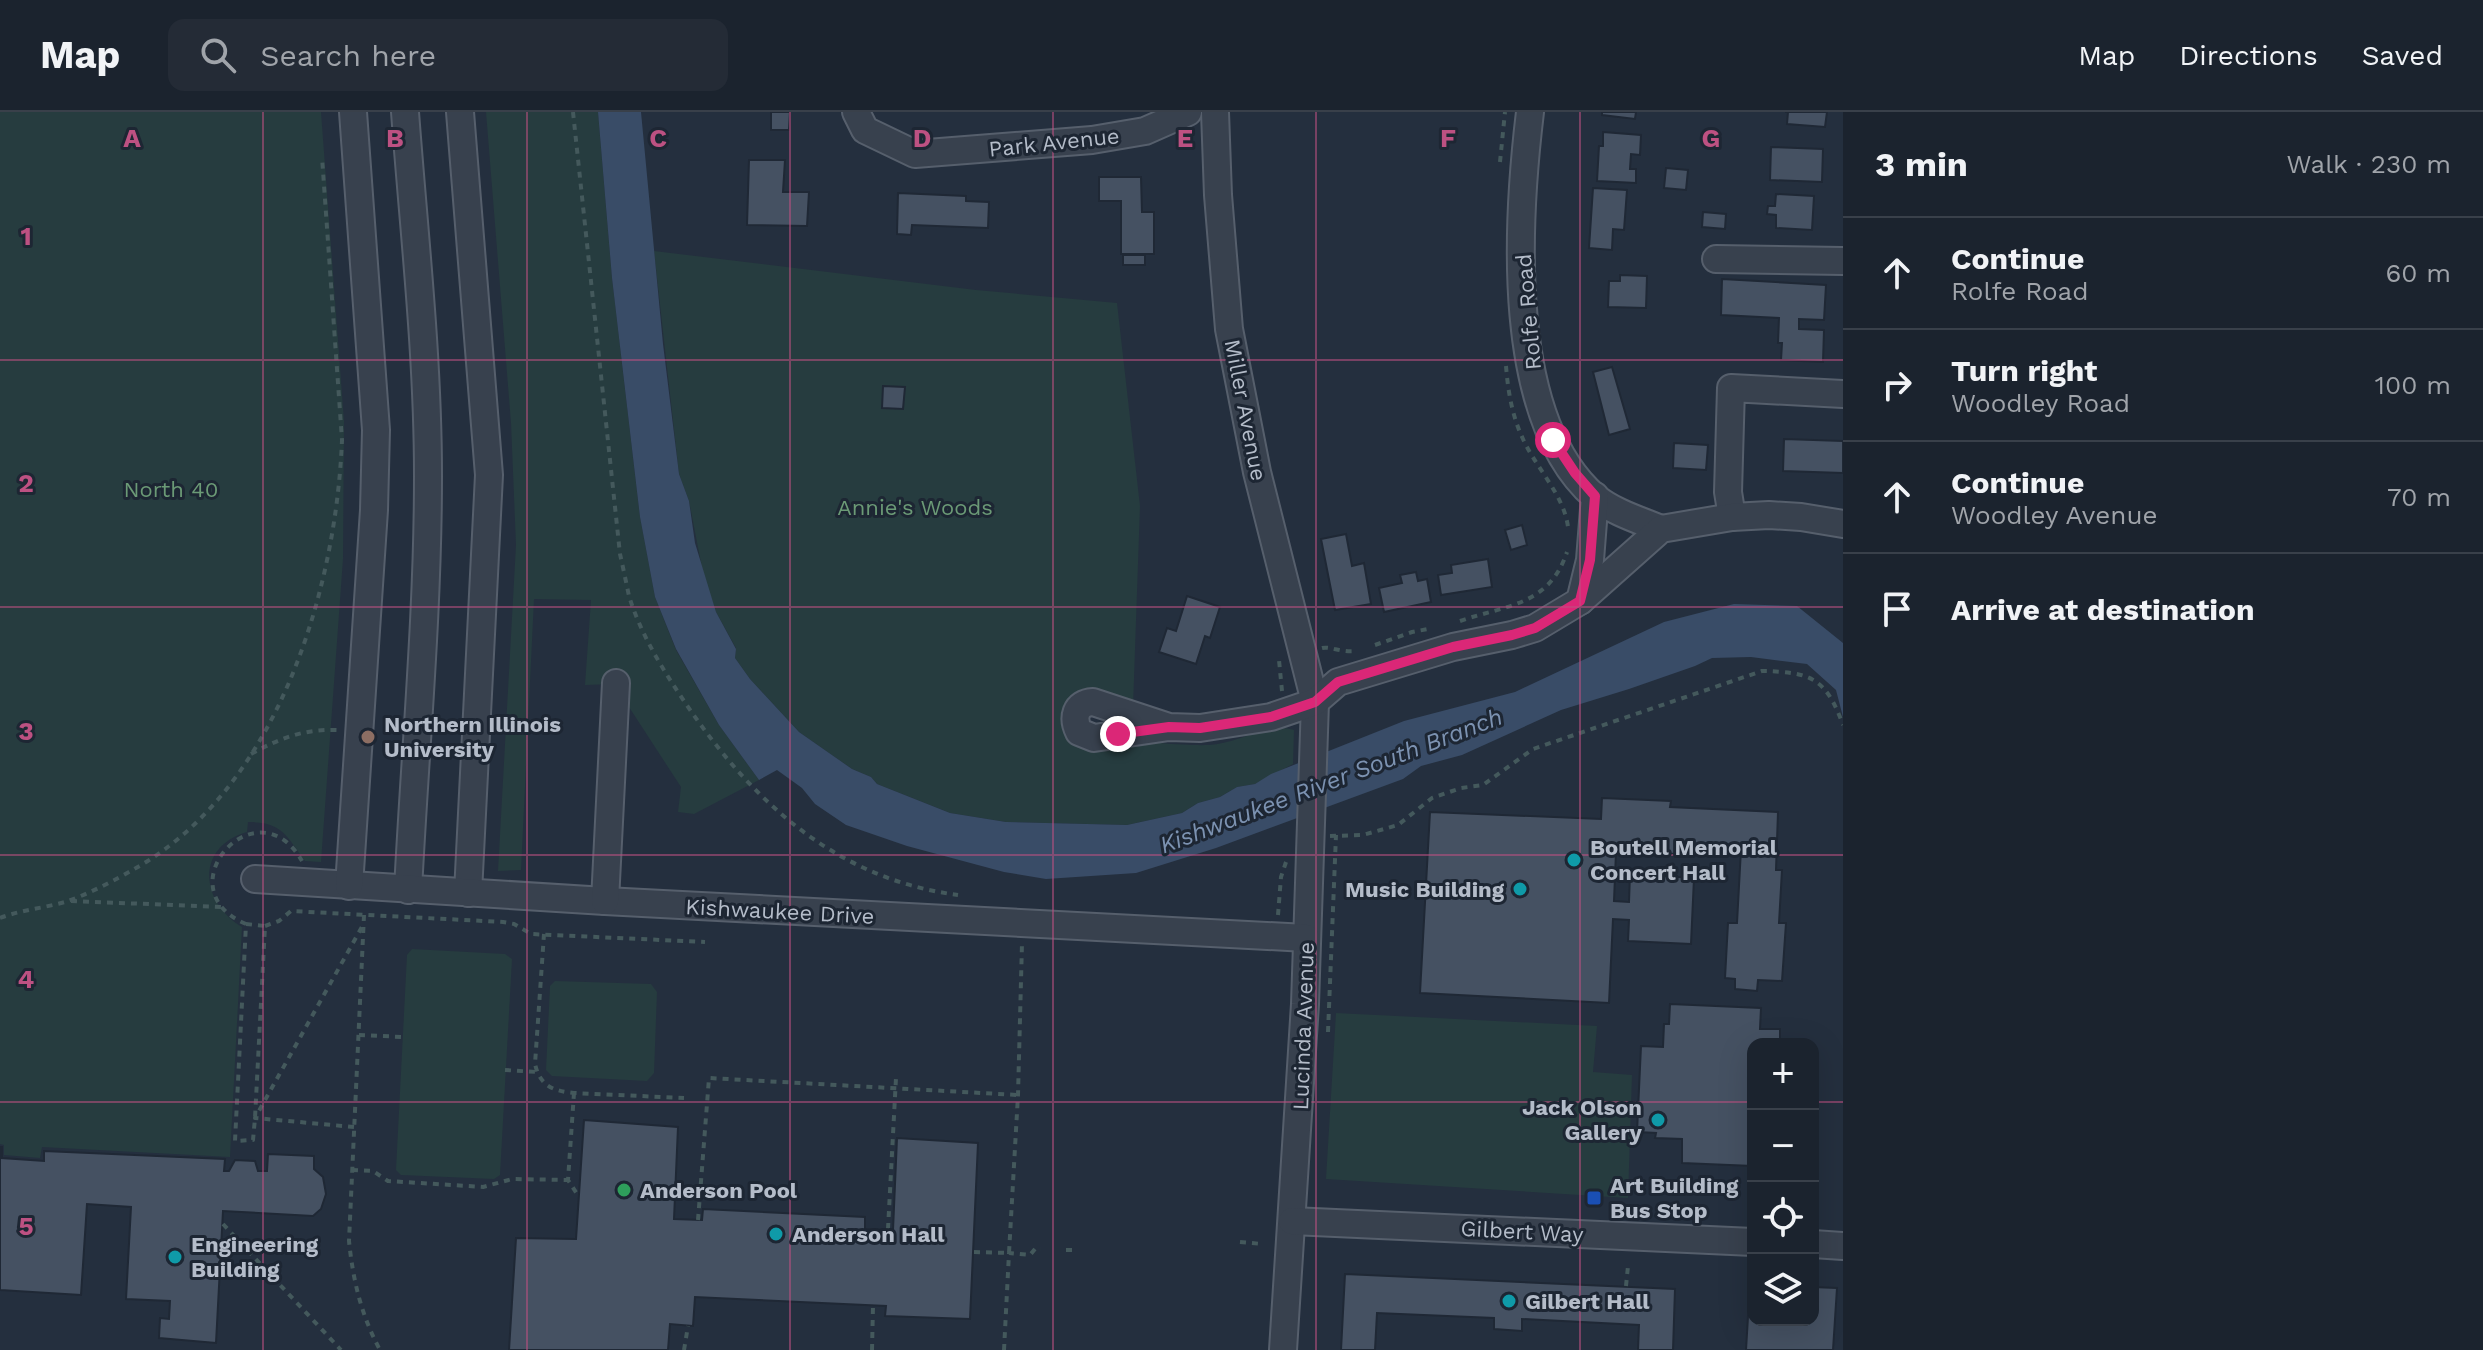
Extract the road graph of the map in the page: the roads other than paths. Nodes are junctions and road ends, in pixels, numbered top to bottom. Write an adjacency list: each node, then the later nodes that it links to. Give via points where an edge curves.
1 (353, 112): 20 (street, via 376,430)
2 (405, 112): 21 (street, via 428,475)
3 (460, 112): 22 (street, via 489,475)
4 (856, 112): 5 (street, Park Avenue, via 865,130 915,154 1092,140 1145,131)
5 (1188, 112)
6 (1215, 112): 17 (street, Miller Avenue, via 1229,329 1257,472)
7 (1530, 112): 11 (street, Rolfe Road, via 1522,222 1527,340 1546,425)
8 (1716, 259): 9 (street)
9 (1843, 261)
10 (1843, 394): 12 (street, via 1731,388)
11 (1595, 496): 14 (street, Rolfe Road); 15 (street, via 1590,560)
12 (1732, 517): 13 (street, via 1801,517); 14 (street)
13 (1843, 524)
14 (1661, 529): 15 (street)
15 (1580, 601): 17 (street, via 1524,631 1338,682)
16 (616, 683): 23 (street)
17 (1315, 702): 18 (street, via 1232,724); 24 (street, Lucinda Avenue)
18 (1169, 727)
19 (255, 879): 20 (street, Kishwaukee Drive)
20 (349, 886): 21 (street, Kishwaukee Drive)
21 (408, 890): 22 (street, Kishwaukee Drive)
22 (468, 893): 23 (street, Kishwaukee Drive)
23 (605, 901): 24 (street, Kishwaukee Drive)
24 (1306, 938): 25 (street, Lucinda Avenue)
25 (1292, 1221): 26 (street, Gilbert Way); 29 (street, Lucinda Avenue)
26 (1747, 1242)
27 (1819, 1244): 28 (street)
28 (1843, 1246)
29 (1283, 1350)

